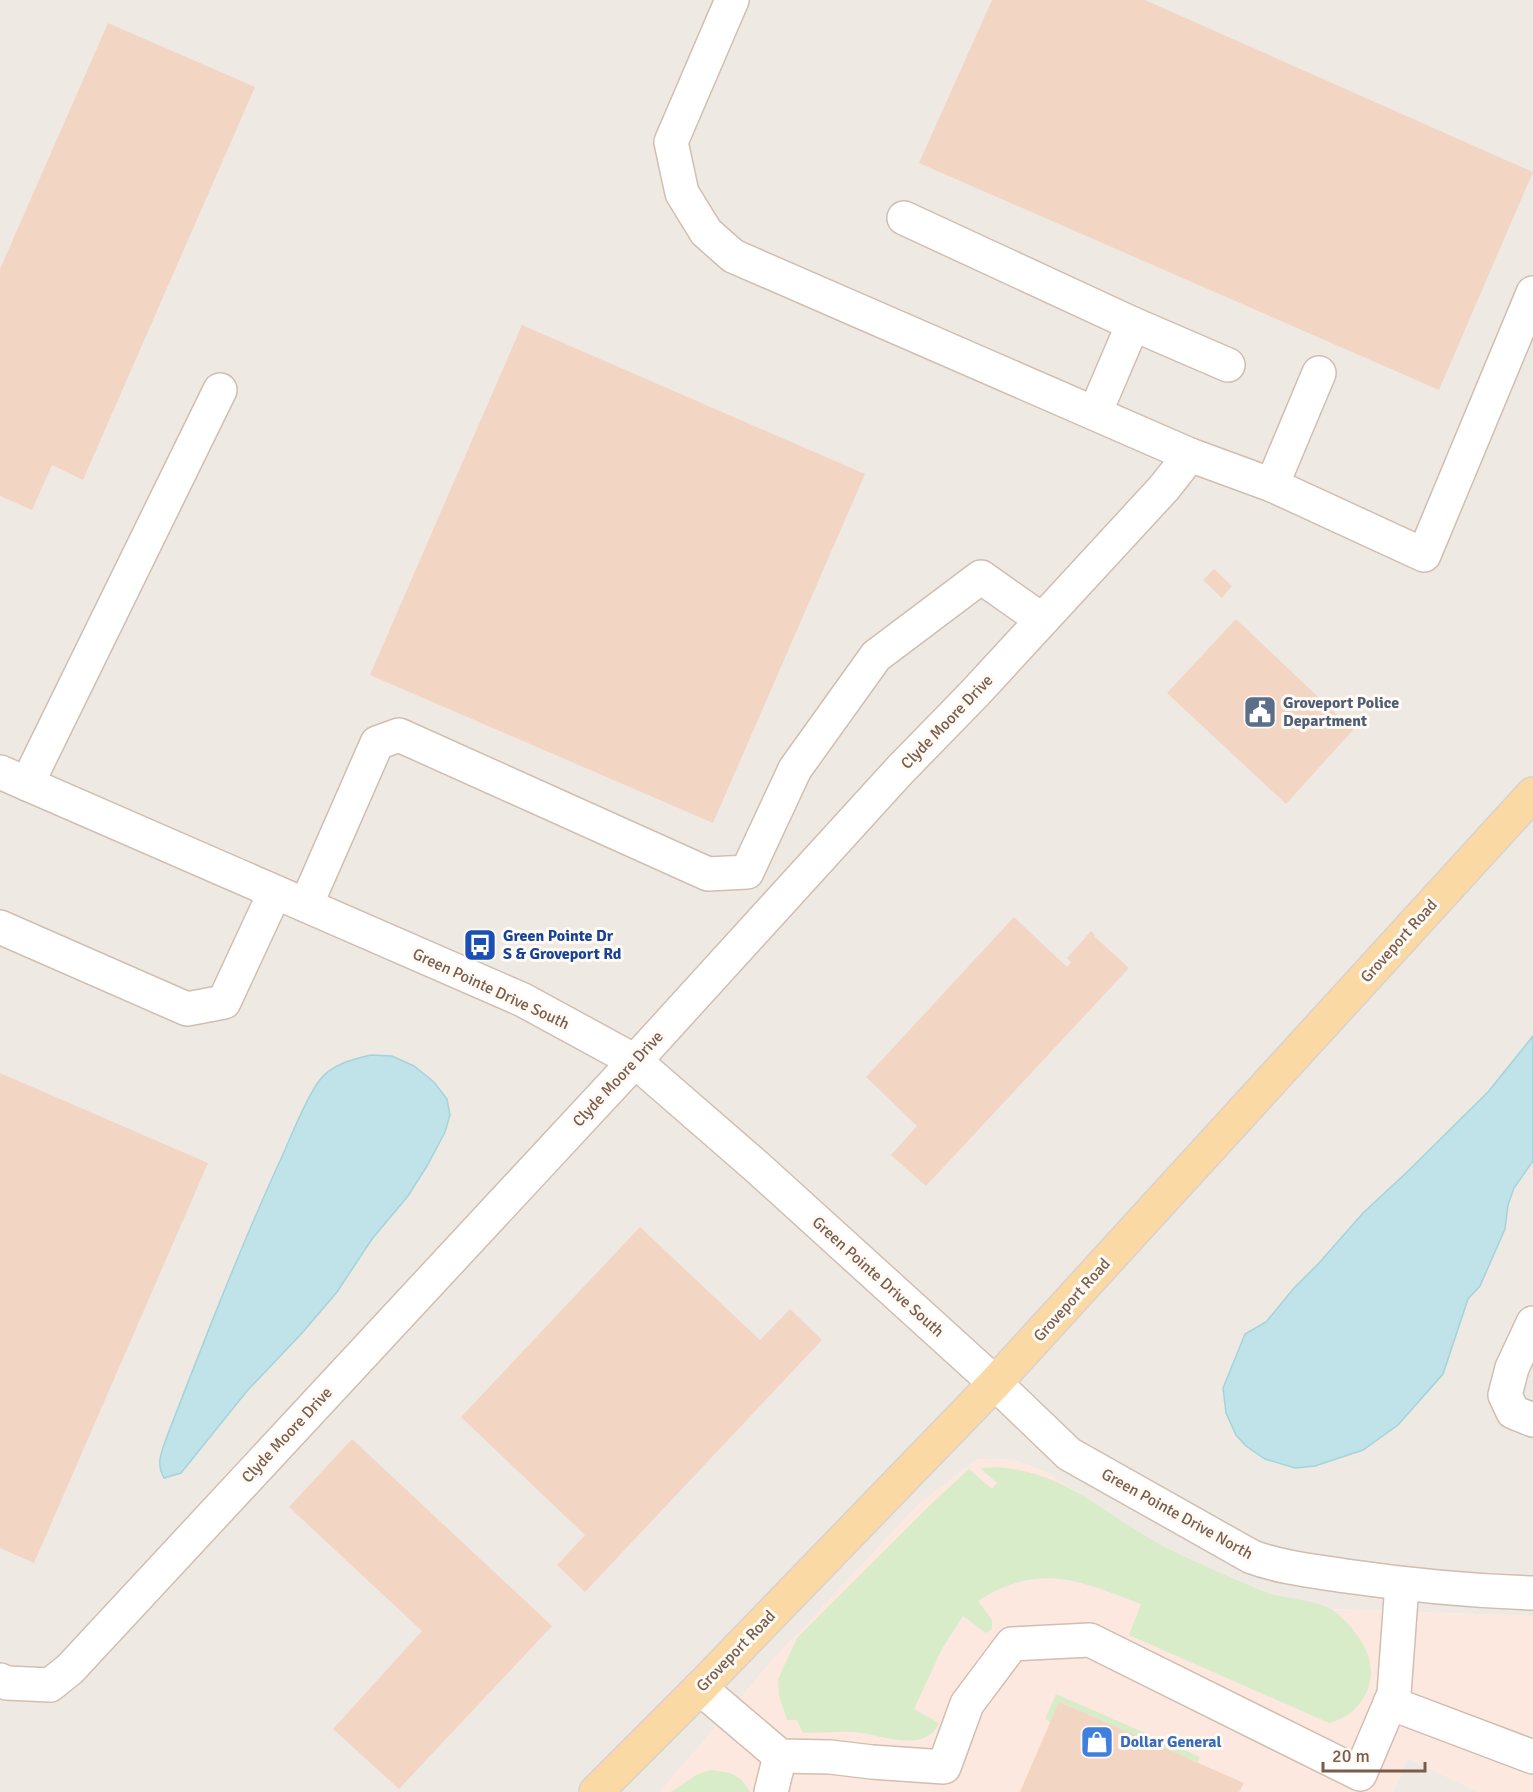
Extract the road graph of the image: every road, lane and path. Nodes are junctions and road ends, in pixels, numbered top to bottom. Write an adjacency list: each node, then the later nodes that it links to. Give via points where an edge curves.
1 (732, 0): 8 (street, via 671,142 682,192 706,232 733,256)
2 (904, 218): 4 (street)
3 (1533, 293): 10 (street, via 1424,555)
4 (1134, 324): 5 (street); 8 (street)
5 (1228, 365)
6 (1319, 373): 10 (street)
7 (220, 390): 12 (street)
8 (1095, 413): 9 (street)
9 (1190, 455): 10 (street); 11 (street, Clyde Moore Drive)
10 (1272, 485)
11 (1042, 620): 14 (street, via 981,578 876,656 795,769); 16 (street, Clyde Moore Drive)
12 (13, 778): 15 (street, Green Pointe Drive South)
13 (1533, 794): 21 (main road, Groveport Road)
14 (747, 872): 16 (street); 17 (street, via 708,874 399,735 377,743)
15 (275, 892): 17 (street, Green Pointe Drive South); 18 (street, via 225,1002 188,1009)
16 (780, 902): 19 (street, Clyde Moore Drive)
17 (306, 905): 19 (street, Green Pointe Drive South, via 523,1000)
18 (0, 927)
19 (635, 1061): 21 (street, Green Pointe Drive South); 25 (street, Clyde Moore Drive, via 70,1669 50,1685)
20 (1533, 1323): 22 (street, via 1512,1368 1505,1395 1513,1412)
21 (995, 1383): 23 (street, Green Pointe Drive North, via 1069,1454 1252,1557 1276,1566); 26 (main road, Groveport Road)
22 (1533, 1420)
23 (1402, 1584): 24 (street, Green Pointe Drive North); 27 (street, via 1394,1694)
24 (1533, 1593)
25 (0, 1680)
26 (700, 1688): 28 (street); 31 (main road, Groveport Road)
27 (1390, 1703): 29 (street); 30 (street)
28 (780, 1756): 30 (street, via 944,1767 967,1704 1012,1644 1090,1640); 32 (street)
29 (1533, 1756)
30 (1356, 1783)
31 (596, 1792)
32 (771, 1792)

